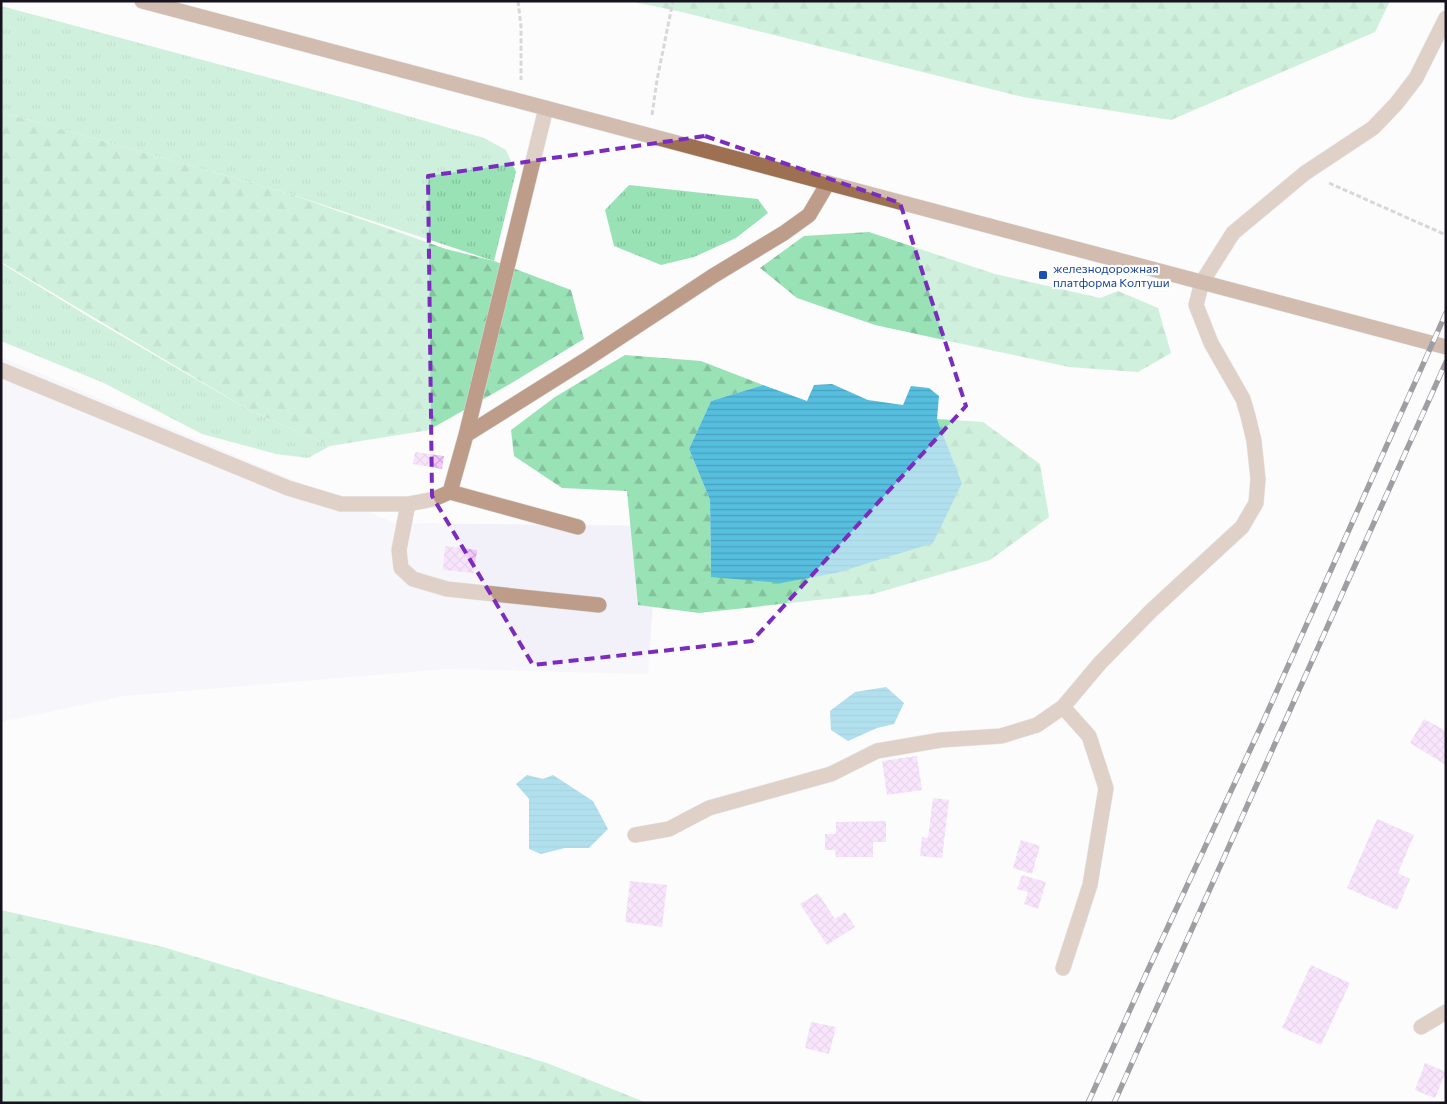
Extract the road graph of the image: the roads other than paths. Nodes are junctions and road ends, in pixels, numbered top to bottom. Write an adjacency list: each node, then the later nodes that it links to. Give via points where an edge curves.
1 (142, 1): 3 (main road)
2 (1446, 18): 5 (street, via 1416,78 1396,104 1372,128 1305,173 1232,233)
3 (546, 108): 4 (main road); 8 (street)
4 (828, 183): 5 (main road); 8 (street, via 809,216)
5 (1202, 282): 6 (main road); 13 (street, via 1196,305 1211,343 1243,399 1248,416 1258,479 1256,503 1242,527 1152,610)
6 (1446, 346)
7 (1, 370): 10 (street, via 288,488 341,504)
8 (466, 435): 9 (street)
9 (450, 492): 10 (street); 11 (street)
10 (408, 504): 12 (street, via 399,550 401,568 413,579 446,589)
11 (578, 527)
12 (599, 605)
13 (1063, 707): 14 (street, via 1038,725 1001,736 941,740 877,750 831,774 709,808 668,829); 15 (street, via 1089,736 1106,788 1090,885)
14 (635, 835)
15 (1063, 968)
16 (1446, 1012): 17 (street)
17 (1420, 1027)

